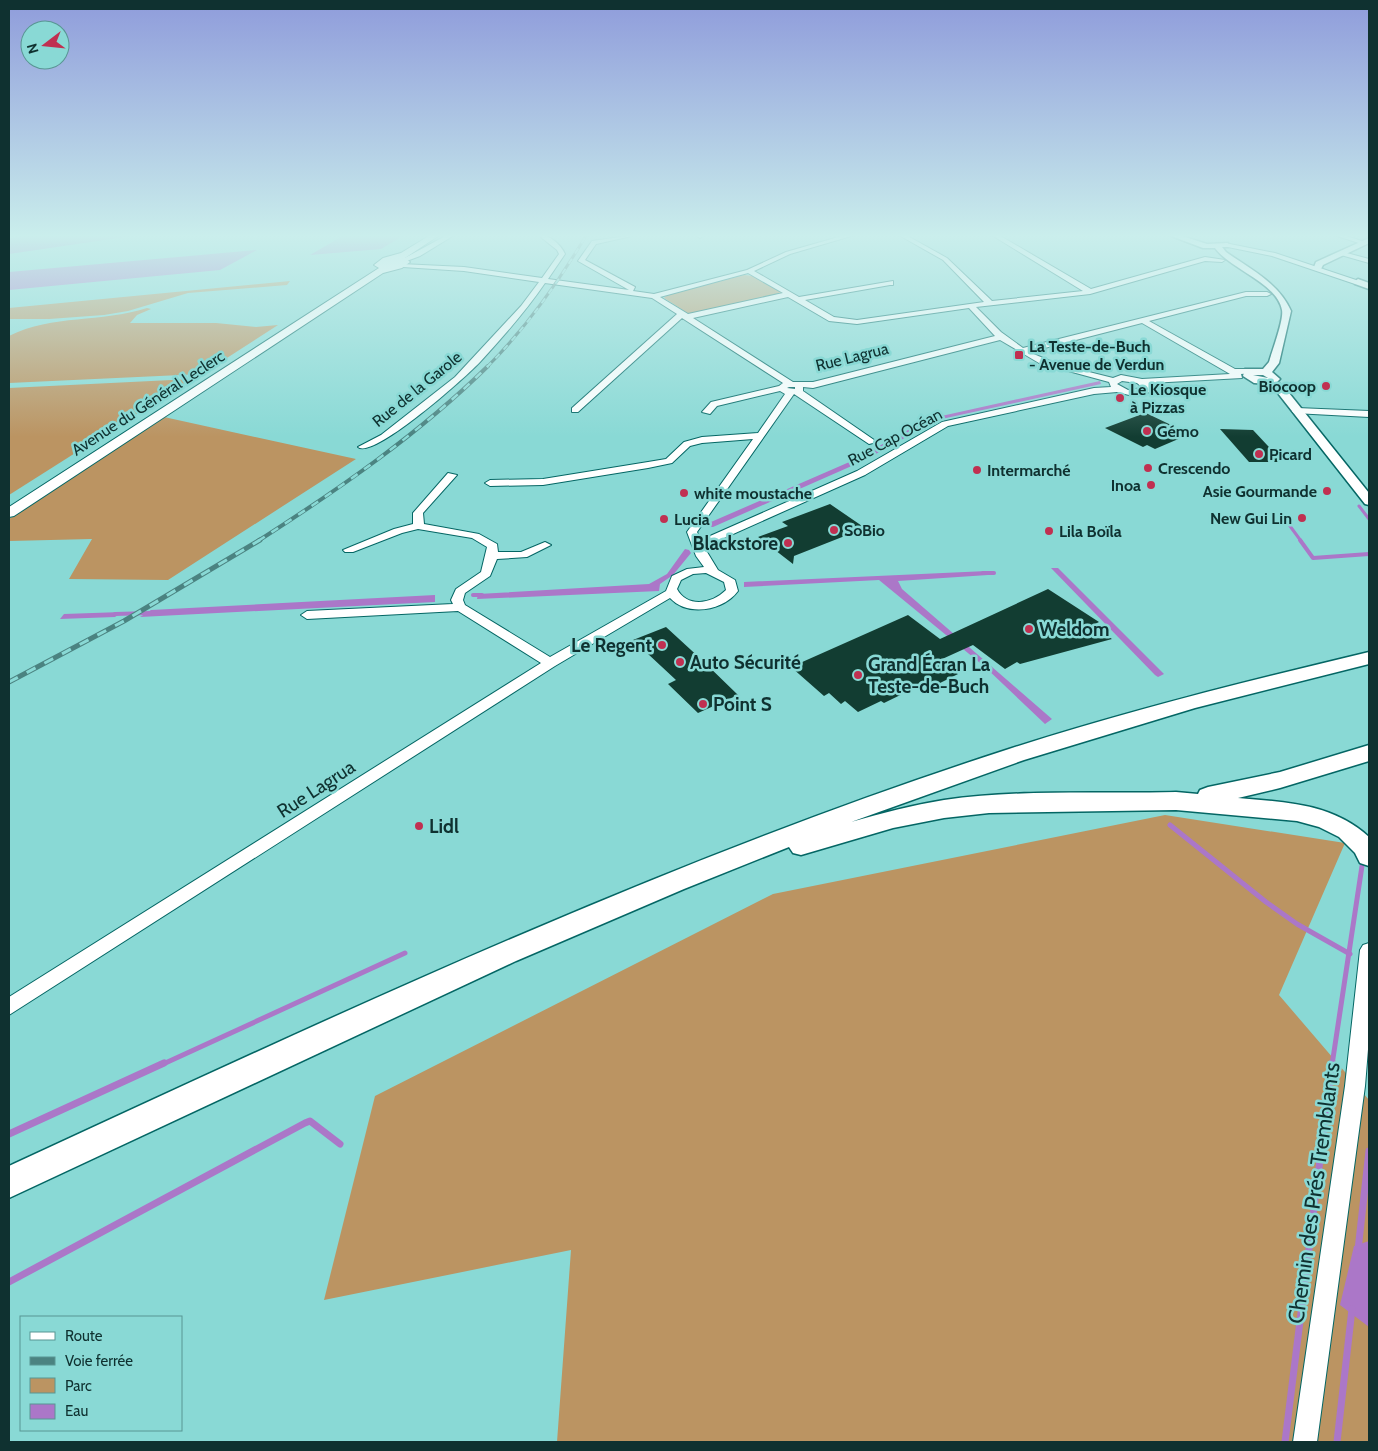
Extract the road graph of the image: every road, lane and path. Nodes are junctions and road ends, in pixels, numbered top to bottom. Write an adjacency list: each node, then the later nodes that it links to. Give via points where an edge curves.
1 (336, 302): 32 (main road, Avenue du Général Leclerc)
2 (527, 302): 28 (street, Rue de la Garole, via 505,331 458,379 384,437)
3 (663, 302): 12 (street)
4 (751, 302): 12 (street)
5 (803, 302): 11 (street, via 832,319 850,322)
6 (1002, 302): 10 (street)
7 (1215, 302): 13 (street)
8 (1274, 302): 14 (street)
9 (1282, 302): 14 (street, via 1287,311)
10 (990, 303): 11 (street)
11 (971, 306): 15 (street)
12 (684, 315): 21 (street); 22 (street)
13 (1142, 320): 16 (street); 17 (street, via 1233,372)
14 (1283, 322): 18 (street)
15 (1001, 337): 16 (street); 21 (street, Rue Lagrua)
16 (1022, 351): 20 (street, via 1054,366)
17 (1248, 374): 18 (street, via 1258,381); 19 (street)
18 (1268, 377): 23 (street)
19 (1142, 382): 20 (street, via 1121,378); 20 (street, via 1148,386 1141,393)
20 (1115, 385): 36 (street, Rue Cap Océan, via 946,424 861,473)
21 (792, 388): 24 (street, via 714,404); 26 (street); 27 (street, Rue Lagrua)
22 (576, 410)
23 (1297, 411): 25 (street); 31 (street)
24 (707, 412)
25 (1369, 414)
26 (762, 435): 30 (street, via 702,440 687,444 669,461 648,465 543,482); 36 (street, via 692,532)
27 (872, 442)
28 (363, 447)
29 (452, 475): 33 (street, via 418,513)
30 (490, 483)
31 (1369, 501)
32 (9, 513)
33 (419, 526): 35 (street); 37 (street, via 474,535 493,546)
34 (544, 545): 37 (street, via 523,555)
35 (349, 550)
36 (700, 550): 38 (street); 39 (street)
37 (492, 556): 42 (street, via 486,574 459,593 456,600)
38 (691, 571): 39 (street); 40 (street, via 676,578)
39 (714, 572): 41 (street, via 729,580 732,587 727,598 709,605)
40 (672, 592): 41 (street); 43 (street, Rue Lagrua)
41 (687, 603): 43 (street, Rue Lagrua)
42 (460, 607): 44 (street); 47 (street)
43 (645, 607): 47 (street, Rue Lagrua)
44 (307, 615)
45 (1369, 649): 48 (main road)
46 (1369, 658): 48 (main road)
47 (550, 664): 54 (street, Rue Lagrua)
48 (1263, 683): 52 (main road, via 1098,729 941,780 762,846)
49 (1369, 753): 50 (main road, via 1230,793)
50 (1176, 801): 51 (main road, via 1297,812 1326,820 1346,831); 52 (main road, via 944,808 830,836)
51 (1369, 856)
52 (565, 927): 55 (main road, via 279,1055)
53 (1369, 950): 56 (street, Chemin des Prés Tremblants, via 1355,1086)
54 (9, 1006)
55 (9, 1182)
56 (1305, 1442)

